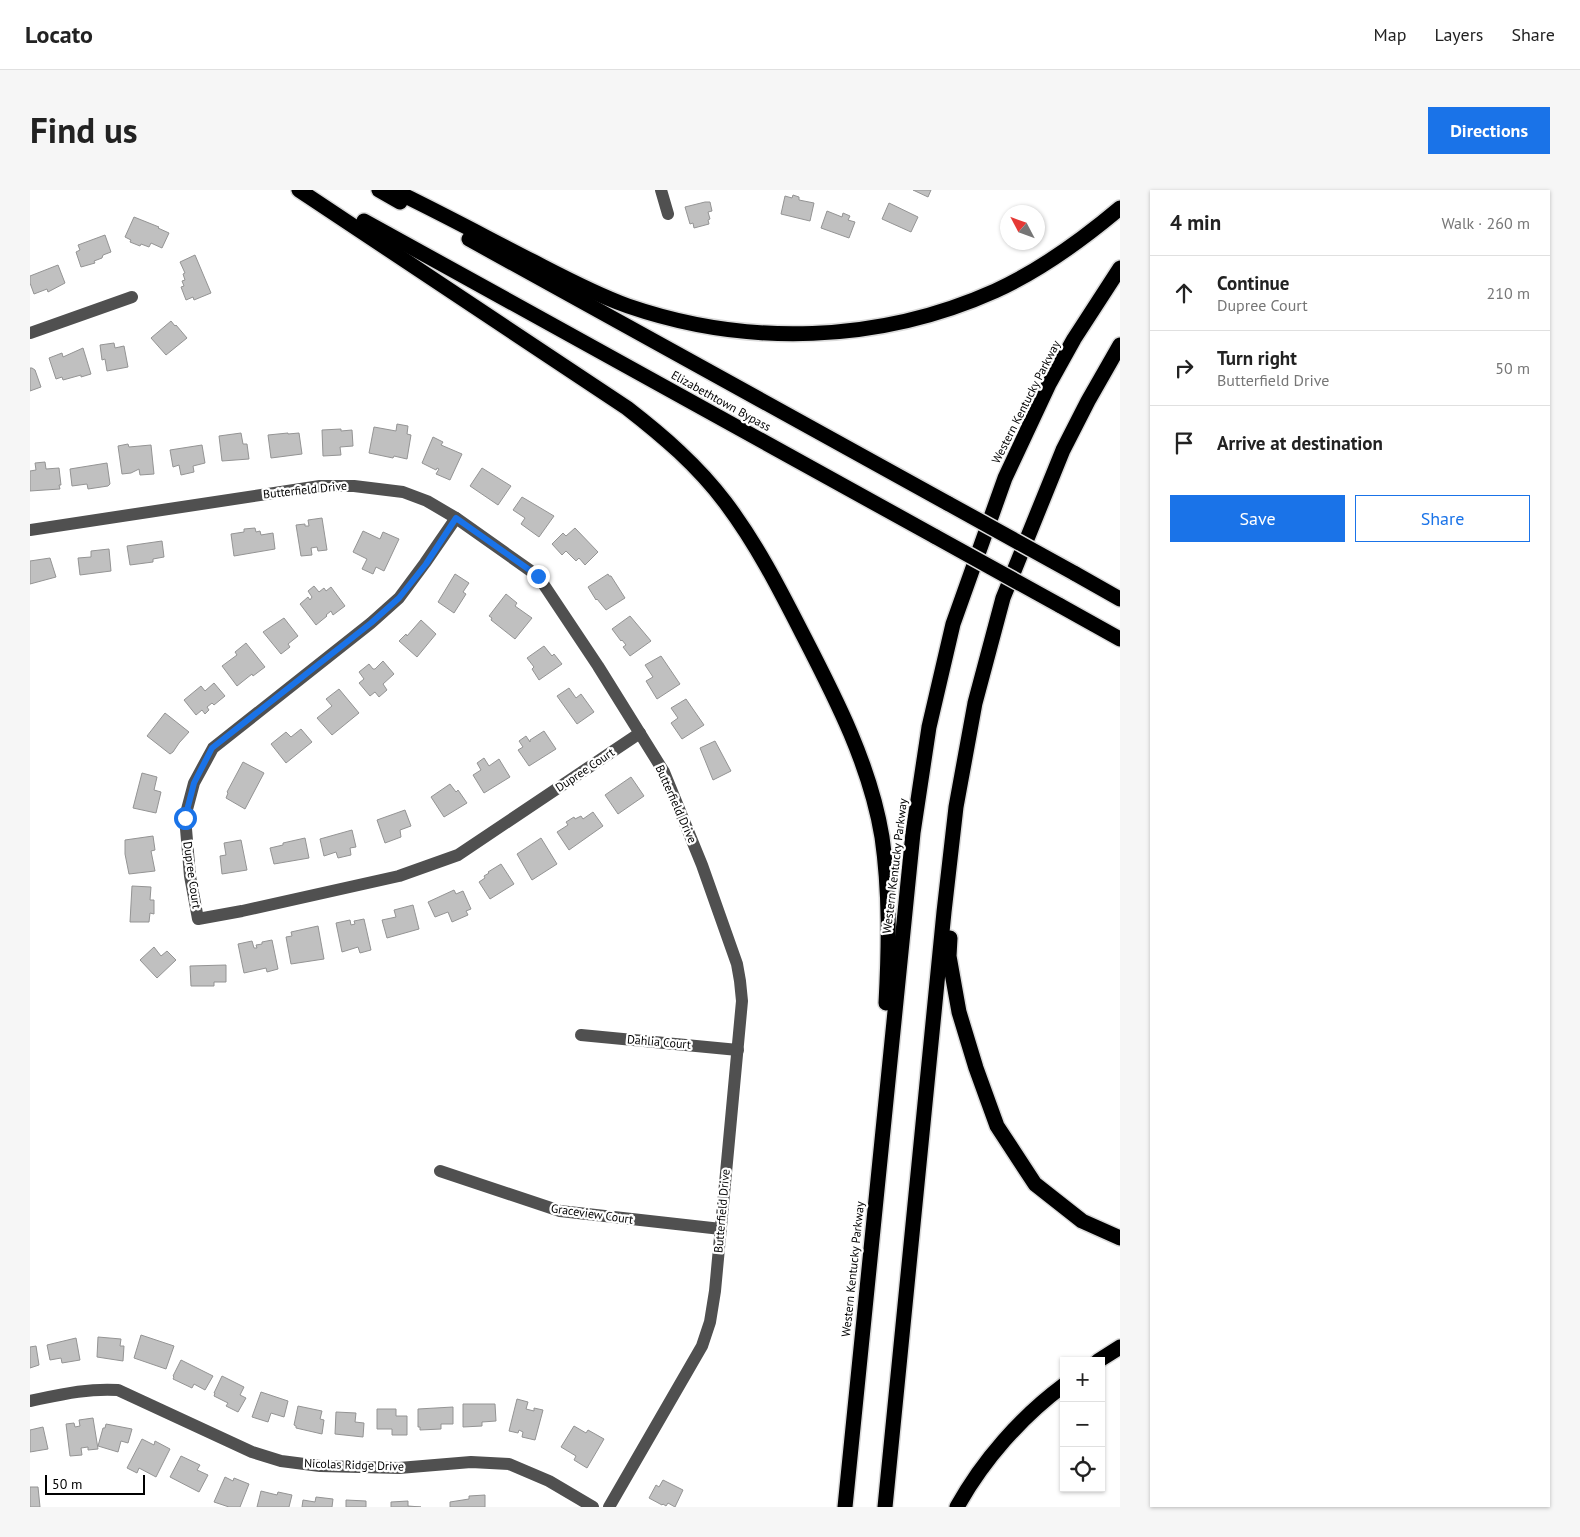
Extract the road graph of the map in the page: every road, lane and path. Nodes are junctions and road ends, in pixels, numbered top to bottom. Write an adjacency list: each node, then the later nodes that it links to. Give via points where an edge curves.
1 (299, 190): 21 (highway, via 590,382 662,436 725,501 774,579 856,748 871,791 881,836 889,924)
2 (308, 190): 15 (highway, Elizabethtown Bypass, bridge)
3 (379, 190): 14 (highway, Elizabethtown Bypass, bridge)
4 (393, 190): 6 (highway, via 626,305 718,329 766,334 860,330 906,322 951,308 996,290 1039,267)
5 (661, 190): 7 (street)
6 (1120, 208)
7 (668, 214)
8 (1120, 268): 21 (highway, Western Kentucky Parkway, via 1074,339 1026,431 1004,478 953,624 930,727 914,825)
9 (132, 297): 10 (street)
10 (30, 332)
11 (1120, 345): 17 (highway, via 1064,450 1003,598 975,703)
12 (456, 518): 13 (street, Butterfield Drive, via 403,492 320,486); 16 (street, Butterfield Drive, via 538,576); 16 (street, Dupree Court, via 399,598 212,748 194,783 185,818 198,919 399,876 458,855)
13 (30, 530)
14 (1120, 599)
15 (1120, 639)
16 (640, 733): 19 (street, Butterfield Drive, via 664,772 737,964 742,1001)
17 (951, 851): 23 (highway, via 949,956 959,1012 997,1126 1035,1184 1082,1221); 31 (highway)
18 (581, 1035): 19 (street, Dahlia Court)
19 (738, 1050): 22 (street, Butterfield Drive)
20 (440, 1171): 22 (street, Graceview Court, via 560,1211)
21 (874, 1211): 30 (highway, Western Kentucky Parkway)
22 (720, 1229): 29 (street, Butterfield Drive, via 710,1322 705,1340)
23 (1120, 1238)
24 (1120, 1347): 25 (highway)
25 (1104, 1357)
26 (1060, 1388): 32 (highway, via 1018,1426 988,1460)
27 (30, 1401): 28 (street, Nicolas Ridge Drive, via 82,1390 118,1390 252,1452 282,1461 320,1466 399,1468 471,1462 509,1464 549,1481)
28 (593, 1507)
29 (609, 1507)
30 (845, 1507)
31 (885, 1507)
32 (957, 1507)

